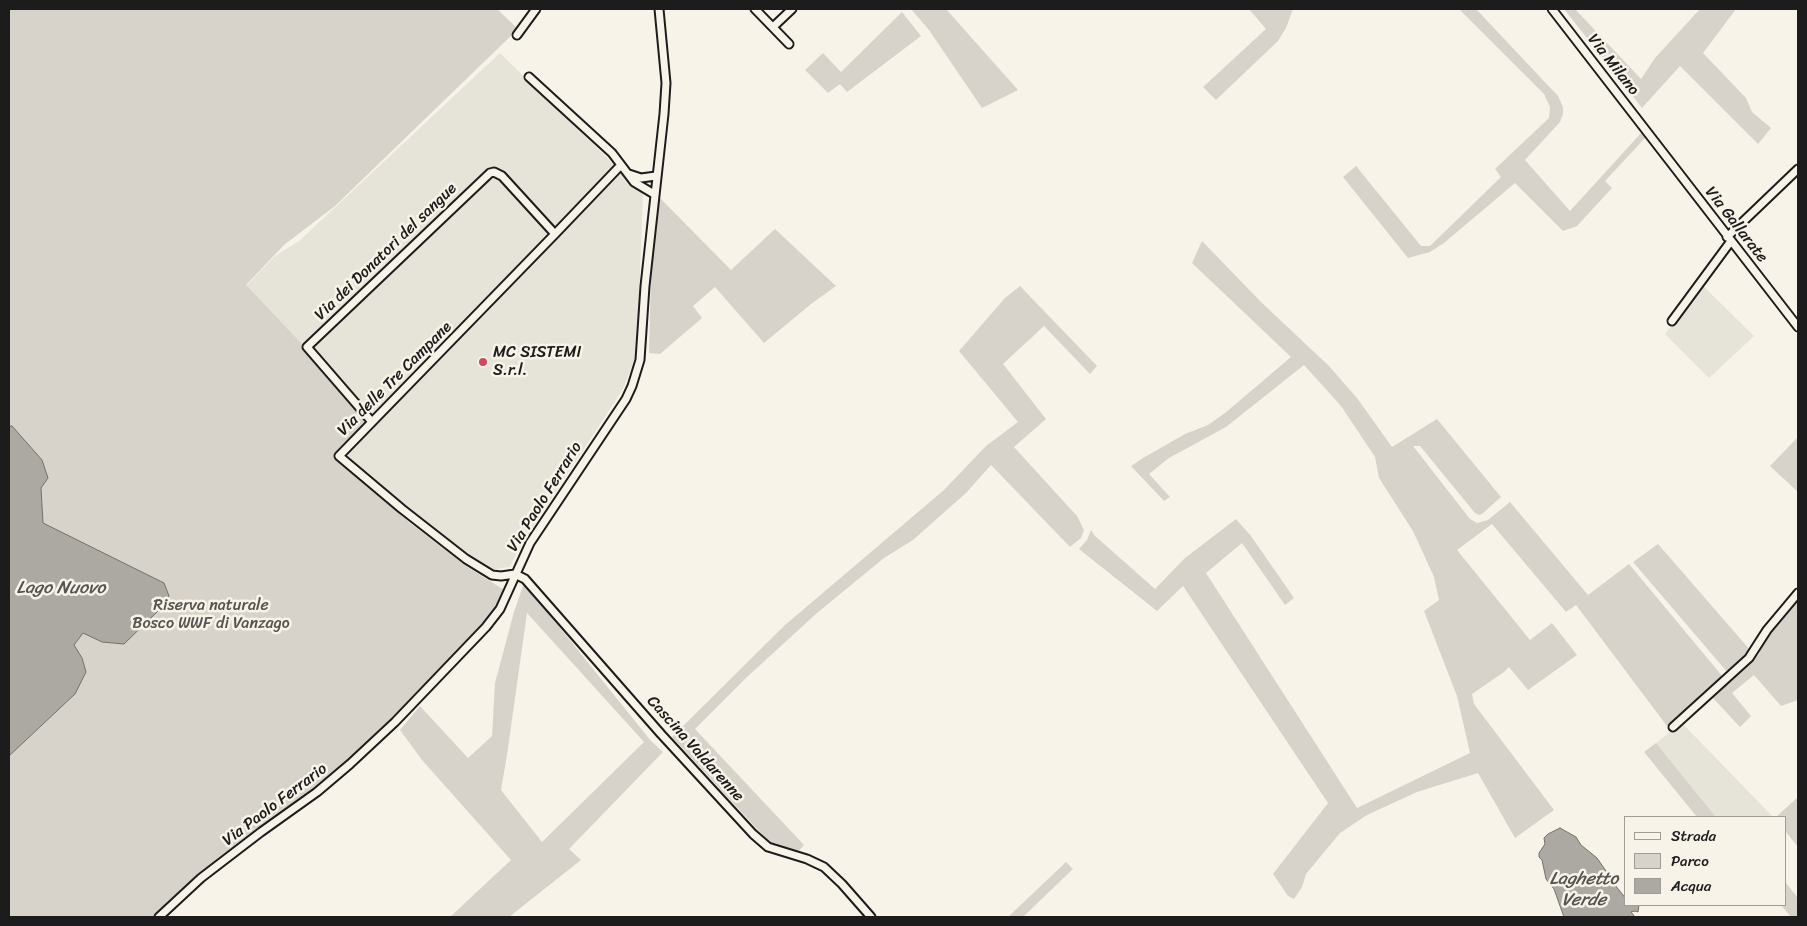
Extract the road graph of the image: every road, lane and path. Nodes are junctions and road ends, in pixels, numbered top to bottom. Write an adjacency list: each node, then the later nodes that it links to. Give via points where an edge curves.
1 (536, 9): 7 (street)
2 (659, 9): 14 (street, Via Paolo Ferrario, via 666,83)
3 (755, 9): 6 (street)
4 (792, 9): 6 (street)
5 (1552, 9): 10 (street, Via Milano)
6 (773, 27): 8 (street)
7 (517, 35)
8 (789, 44)
9 (529, 77): 11 (street)
10 (1652, 139): 17 (street, Via Gallarate)
11 (621, 165): 13 (street); 16 (street, Via delle Tre Campane)
12 (1798, 169): 17 (street)
13 (629, 174): 14 (street, via 641,178); 15 (street)
14 (656, 176): 15 (street, Via Paolo Ferrario)
15 (654, 194): 21 (street, Via Paolo Ferrario, via 640,360 632,386 530,543)
16 (555, 234): 20 (street, Via delle Tre Campane); 20 (street, Via dei Donatori del sangue, via 502,176 490,173 307,348)
17 (1729, 239): 18 (street); 19 (street, Via Gallarate)
18 (1672, 321)
19 (1798, 327)
20 (372, 422): 21 (street, Via delle Tre Campane, via 340,456 466,559 492,575)
21 (515, 574): 24 (street, Via Paolo Ferrario, via 500,609 486,627 395,722 317,792 201,878); 25 (street, Cascina Valdarenne, via 525,579 753,834 768,847 824,867)
22 (1798, 593): 23 (street, via 1749,658)
23 (1673, 727)
24 (159, 917)
25 (871, 917)

